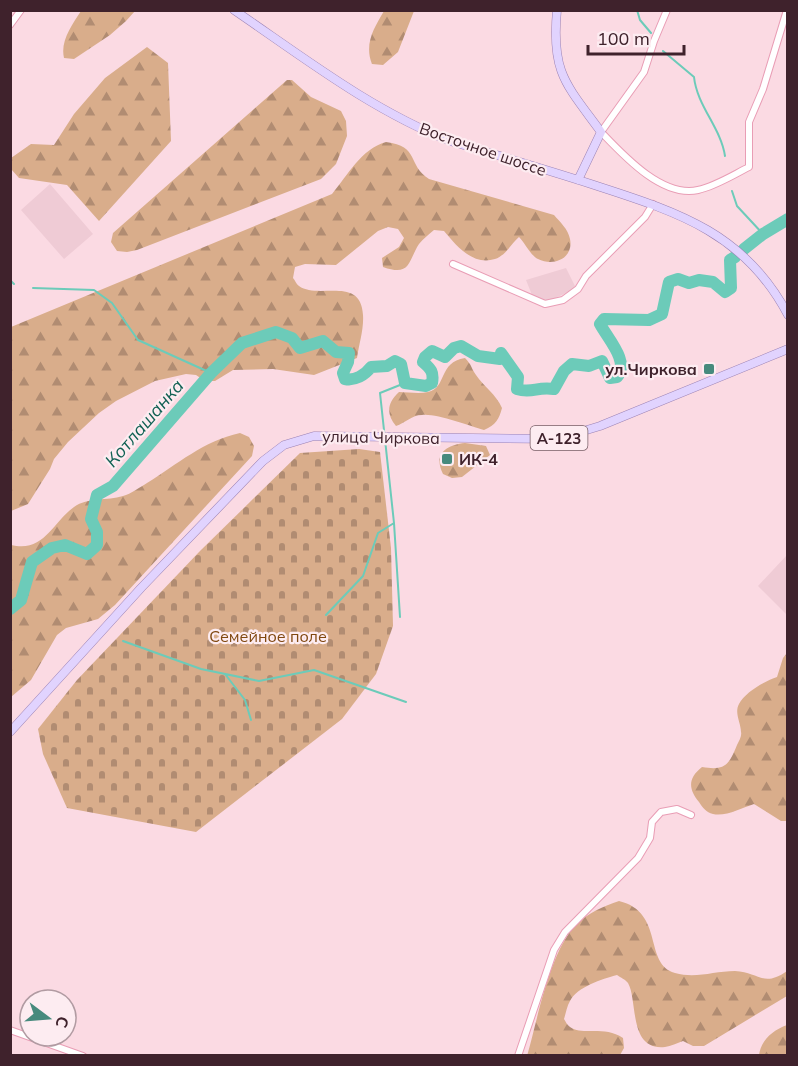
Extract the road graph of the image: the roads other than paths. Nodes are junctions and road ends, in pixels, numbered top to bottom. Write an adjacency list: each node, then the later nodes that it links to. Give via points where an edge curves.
1 (21, 10): 6 (street)
2 (234, 10): 8 (main road, Восточное шоссе, via 369,101 412,125 450,141)
3 (557, 10): 7 (main road, via 556,54 560,73)
4 (667, 10): 7 (street, via 644,72)
5 (787, 10): 7 (street, via 749,122 749,167 699,190 678,189 638,170)
6 (10, 26)
7 (601, 132): 8 (main road)
8 (578, 180): 9 (main road, Восточное шоссе)
9 (653, 204): 10 (street, via 578,289 563,300 545,304); 11 (main road, Восточное шоссе, via 720,237 748,261)
10 (453, 264)
11 (788, 315)
12 (788, 349): 13 (main road, улица Чиркова / А-123, via 600,426 557,439 314,436 284,445 263,461 141,588)
13 (10, 732)
14 (691, 815): 17 (street, via 676,809 661,812 652,822 650,838 638,858 565,932 550,960)
15 (10, 1030): 16 (street)
16 (83, 1056)
17 (518, 1056)

